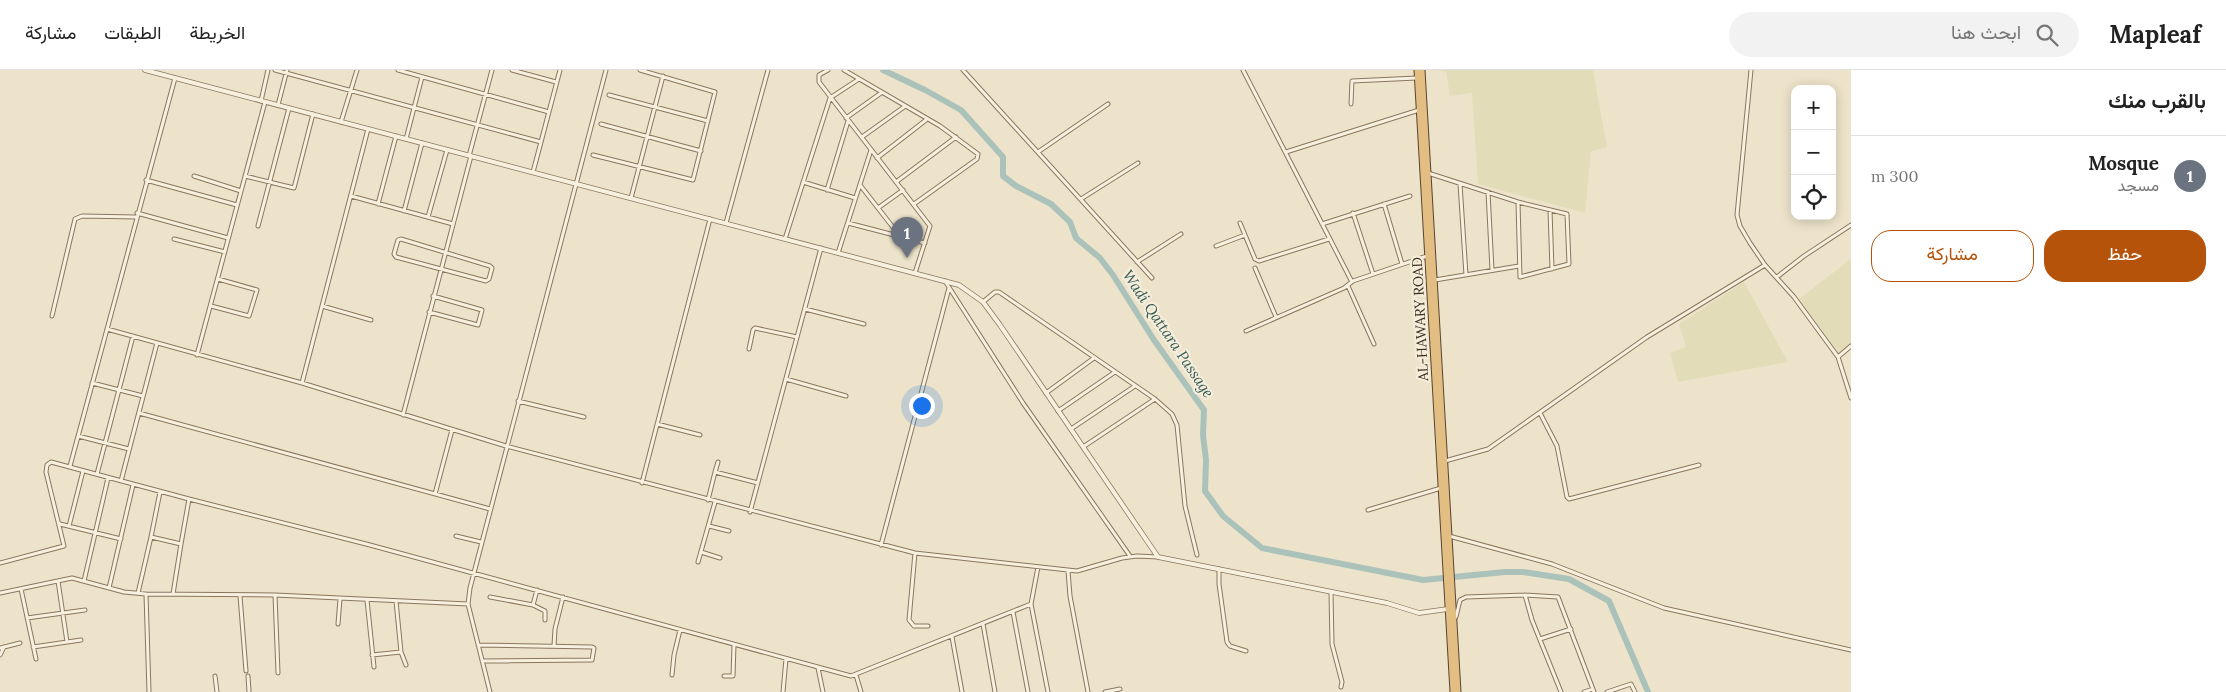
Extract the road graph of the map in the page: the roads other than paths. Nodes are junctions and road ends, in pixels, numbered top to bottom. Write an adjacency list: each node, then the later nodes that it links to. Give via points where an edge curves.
1 (145, 70): 23 (street)
2 (268, 70): 32 (street)
3 (275, 70): 20 (street)
4 (357, 70): 27 (street)
5 (398, 70): 19 (street)
6 (492, 70): 29 (street)
7 (512, 70): 26 (street)
8 (560, 70): 26 (street)
9 (606, 70): 75 (street)
10 (640, 70): 21 (street)
11 (768, 70): 100 (street)
12 (828, 70): 31 (street, via 818,78)
13 (844, 70): 25 (street)
14 (963, 70): 60 (street)
15 (1243, 70): 61 (street)
16 (1417, 70): 24 (highway, AL-HAWARY ROAD)
17 (1422, 70): 68 (highway, AL-HAWARY ROAD)
18 (1751, 70): 122 (street, via 1736,215)
19 (403, 71): 22 (street)
20 (287, 72): 27 (street); 35 (street)
21 (663, 76): 36 (street); 45 (street, via 714,90)
22 (422, 77): 29 (street); 39 (street)
23 (174, 78): 32 (street); 71 (street)
24 (1417, 78): 34 (street, via 1352,81); 40 (highway, AL-HAWARY ROAD)
25 (859, 79): 28 (street); 31 (street)
26 (556, 82): 41 (street)
27 (351, 91): 39 (street); 46 (street)
28 (881, 93): 37 (street); 43 (street)
29 (485, 95): 41 (street); 47 (street)
30 (608, 95): 36 (street)
31 (830, 98): 43 (street); 73 (street)
32 (263, 101): 35 (street); 70 (street)
33 (1108, 104): 60 (street)
34 (1351, 104)
35 (278, 105): 38 (street)
36 (654, 107): 45 (street); 51 (street)
37 (904, 107): 44 (street); 52 (street)
38 (289, 108): 42 (street); 72 (street)
39 (414, 108): 47 (street); 54 (street)
40 (1419, 110): 61 (street); 119 (highway, AL-HAWARY ROAD)
41 (548, 112): 55 (street)
42 (313, 114): 46 (street); 72 (street, via 294,188)
43 (847, 119): 52 (street); 78 (street)
44 (926, 120): 53 (street); 64 (street)
45 (708, 121): 59 (street)
46 (342, 122): 49 (street)
47 (477, 124): 55 (street); 63 (street)
48 (601, 124): 51 (street)
49 (368, 129): 50 (street); 82 (street)
50 (396, 136): 54 (street); 88 (street)
51 (647, 136): 59 (street); 66 (street)
52 (862, 137): 57 (street)
53 (956, 137): 74 (street); 89 (street, via 978,157)
54 (406, 139): 56 (street)
55 (540, 142): 67 (street)
56 (422, 143): 58 (street); 94 (street)
57 (871, 149): 64 (street); 76 (street)
58 (447, 150): 63 (street); 97 (street)
59 (701, 151): 66 (street, via 693,180)
60 (1038, 152): 86 (street)
61 (1286, 152): 103 (street)
62 (593, 155): 66 (street)
63 (470, 156): 67 (street); 102 (street)
64 (877, 158): 74 (street)
65 (1138, 163): 86 (street)
66 (639, 166): 84 (street)
67 (533, 172): 75 (street)
68 (1428, 173): 77 (street); 134 (highway, AL-HAWARY ROAD)
69 (194, 176): 80 (street)
70 (245, 176): 72 (street); 80 (street)
71 (146, 180): 91 (street); 96 (street)
72 (269, 182): 105 (street)
73 (803, 182): 78 (street); 110 (street)
74 (896, 182): 79 (street)
75 (576, 183): 84 (street); 172 (street)
76 (860, 184): 85 (street); 92 (street)
77 (1460, 184): 81 (street); 130 (street)
78 (827, 190): 85 (street)
79 (903, 190): 89 (street); 92 (street)
80 (241, 191): 91 (street)
81 (1488, 192): 87 (street); 127 (street)
82 (351, 196): 88 (street); 142 (street)
83 (1410, 196): 90 (street)
84 (631, 198): 98 (street)
85 (855, 198): 99 (street)
86 (1081, 200): 120 (street)
87 (1518, 202): 93 (street); 123 (street)
88 (378, 204): 94 (street)
89 (914, 204): 113 (street, via 930,226)
90 (1384, 204): 95 (street); 121 (street)
91 (237, 205): 109 (street)
92 (878, 208): 108 (street)
93 (1550, 210): 126 (street); 126 (street, via 1569,217 1569,263)
94 (404, 211): 97 (street)
95 (1353, 213): 103 (street); 129 (street)
96 (137, 215): 109 (street); 145 (street, via 82,216 75,219); 149 (street)
97 (428, 217): 102 (street)
98 (710, 219): 100 (street); 178 (street)
99 (848, 222): 108 (street); 118 (street)
100 (726, 223): 110 (street)
101 (1240, 223): 107 (street)
102 (453, 224): 117 (street)
103 (1322, 224): 111 (street)
104 (1851, 225): 131 (street)
105 (258, 226)
106 (1182, 234): 120 (street)
107 (1245, 235): 111 (street, via 1255,259 1259,261); 114 (street)
108 (900, 236): 113 (street)
109 (229, 238): 116 (street)
110 (785, 238): 115 (street)
111 (1329, 238): 136 (street)
112 (174, 239): 116 (street)
113 (925, 243): 128 (street)
114 (1216, 246)
115 (821, 248): 118 (street); 143 (street)
116 (225, 252): 133 (street)
117 (445, 253): 125 (street); 125 (street, via 490,266 491,274 486,281); 125 (street, via 398,240 396,257)
118 (838, 253): 128 (street)
119 (1427, 256): 121 (street); 150 (highway, AL-HAWARY ROAD)
120 (1137, 262): 132 (street)
121 (1402, 264): 129 (street)
122 (1765, 265): 131 (street); 175 (street, via 1647,337)
123 (1519, 266): 126 (street, via 1521,278); 127 (street)
124 (1255, 268): 146 (street)
125 (440, 269): 139 (street)
126 (1552, 269)
127 (1492, 270): 130 (street)
128 (915, 273): 135 (street)
129 (1373, 274): 136 (street)
130 (1466, 275): 134 (street)
131 (1777, 277): 159 (street)
132 (1152, 278)
133 (218, 279): 141 (street); 141 (street, via 257,290 249,316)
134 (1434, 280): 150 (highway, AL-HAWARY ROAD)
135 (945, 281): 138 (street); 140 (street, via 968,290)
136 (1352, 282): 137 (street)
137 (1348, 286): 146 (street); 155 (street)
138 (949, 288): 219 (street); 223 (street, via 1023,403)
139 (433, 296): 144 (street); 144 (street, via 482,310 478,325)
140 (983, 302): 160 (street, via 999,292); 167 (street)
141 (210, 306): 158 (street)
142 (322, 306): 147 (street); 164 (street)
143 (805, 309): 148 (street); 153 (street)
144 (429, 312): 176 (street)
145 (52, 316)
146 (1276, 318): 151 (street)
147 (371, 320)
148 (864, 324)
149 (106, 329): 152 (street); 163 (street)
150 (1434, 330): 187 (highway, AL-HAWARY ROAD); 199 (highway, AL-HAWARY ROAD)
151 (1246, 331)
152 (133, 336): 154 (street); 166 (street)
153 (797, 338): 157 (street, via 755,328); 162 (street)
154 (157, 343): 158 (street); 168 (street)
155 (1374, 344)
156 (1851, 346): 159 (street)
157 (749, 349)
158 (197, 355): 164 (street)
159 (1838, 357): 170 (street)
160 (1094, 358): 161 (street); 167 (street)
161 (1115, 372): 165 (street); 173 (street)
162 (786, 379): 169 (street); 197 (street)
163 (92, 383): 166 (street); 181 (street)
164 (302, 383): 176 (street)
165 (1135, 386): 171 (street); 179 (street)
166 (119, 390): 168 (street); 183 (street)
167 (1046, 393): 173 (street)
168 (143, 396): 174 (street)
169 (846, 396)
170 (1851, 398)
171 (1155, 399): 185 (street); 222 (street, via 1172,414 1176,425 1185,506)
172 (518, 401): 177 (street); 184 (street)
173 (1058, 411): 179 (street)
174 (139, 413): 186 (street); 201 (street)
175 (1540, 413): 187 (street, via 1488,450); 189 (street, via 1557,446 1569,499)
176 (403, 415): 180 (street)
177 (584, 417)
178 (657, 424): 182 (street); 196 (street)
179 (1070, 429): 185 (street)
180 (452, 430): 184 (street); 201 (street)
181 (78, 436): 183 (street); 190 (street)
182 (700, 436)
183 (104, 443): 186 (street); 193 (street)
184 (506, 446): 196 (street); 205 (street)
185 (1083, 447): 224 (street)
186 (129, 449): 195 (street)
187 (1444, 461): 214 (highway, AL-HAWARY ROAD)
188 (718, 462): 192 (street)
189 (1699, 465)
190 (70, 466): 191 (street); 208 (street, via 47,464 47,479)
191 (83, 471): 193 (street); 209 (street)
192 (715, 472): 197 (street); 203 (street)
193 (97, 474): 194 (street)
194 (108, 478): 195 (street); 212 (street)
195 (120, 481): 198 (street)
196 (642, 483): 203 (street)
197 (758, 483): 207 (street)
198 (133, 485): 200 (street); 216 (street)
199 (1441, 488): 206 (street); 229 (highway, AL-HAWARY ROAD)
200 (160, 492): 202 (street); 215 (street)
201 (435, 494): 205 (street)
202 (189, 499): 218 (street); 232 (street)
203 (708, 500): 204 (street)
204 (715, 502): 207 (street); 210 (street)
205 (490, 509): 217 (street)
206 (1368, 510)
207 (750, 512): 219 (street)
208 (59, 523): 209 (street); 227 (street, via 62,548)
209 (69, 526): 212 (street)
210 (709, 526): 211 (street); 220 (street)
211 (729, 531)
212 (96, 533): 216 (street); 234 (street)
213 (456, 536): 217 (street)
214 (1449, 536): 229 (highway, AL-HAWARY ROAD); 277 (street, via 1552,564 1664,608)
215 (151, 537): 218 (street); 240 (street)
216 (121, 540): 235 (street)
217 (481, 542): 232 (street)
218 (181, 544): 242 (street)
219 (881, 545): 221 (street)
220 (701, 552): 225 (street); 226 (street)
221 (915, 553): 228 (street); 264 (street, via 909,620 914,626)
222 (1197, 556)
223 (1130, 557): 224 (street); 231 (street, via 1083,571)
224 (1158, 557): 230 (street)
225 (720, 558)
226 (698, 562)
227 (0, 563)
228 (1038, 567): 231 (street); 253 (street)
229 (1448, 567): 250 (highway)
230 (1219, 569): 238 (street); 278 (street, via 1227,642)
231 (1068, 571): 307 (street)
232 (474, 573): 237 (street); 252 (street)
233 (58, 581): 234 (street, via 72,578); 236 (street); 257 (street)
234 (84, 582): 235 (street)
235 (109, 588): 240 (street)
236 (21, 589): 239 (street); 259 (street)
237 (537, 590): 247 (street); 254 (street)
238 (1331, 592): 255 (street, via 1418,613); 293 (street, via 1332,644)
239 (0, 593)
240 (138, 593): 241 (street)
241 (146, 594): 242 (street); 296 (street)
242 (173, 594): 244 (street)
243 (1525, 595): 263 (street, via 1464,598 1459,602); 265 (street, via 1558,597); 268 (street)
244 (240, 596): 245 (street); 298 (street)
245 (275, 596): 248 (street); 288 (street)
246 (490, 597): 254 (street)
247 (563, 597): 266 (street); 274 (street)
248 (340, 599): 249 (street); 261 (street)
249 (367, 600): 251 (street); 281 (street)
250 (1450, 600): 255 (highway); 263 (highway)
251 (396, 601): 252 (street); 279 (street)
252 (468, 604): 272 (street)
253 (1031, 604): 258 (street); 306 (street)
254 (533, 605): 260 (street, via 545,611)
255 (1448, 609): 309 (highway)
256 (85, 610): 257 (street)
257 (63, 612): 259 (street); 270 (street)
258 (1013, 612): 262 (street); 305 (street)
259 (27, 618): 275 (street)
260 (545, 620)
261 (338, 624)
262 (983, 624): 267 (street); 304 (street)
263 (1454, 625): 310 (highway)
264 (928, 626)
265 (1571, 629): 268 (street); 295 (street)
266 (680, 630): 273 (street); 289 (street)
267 (952, 637): 290 (street); 303 (street)
268 (1540, 639): 311 (street)
269 (81, 640): 270 (street)
270 (67, 642): 275 (street)
271 (20, 643): 276 (street)
272 (478, 645): 274 (street); 284 (street)
273 (734, 645): 283 (street); 292 (street, via 733,676)
274 (554, 646): 284 (street, via 592,646 593,659)
275 (33, 647): 282 (street)
276 (2, 648): 280 (street)
277 (1851, 650)
278 (1246, 651)
279 (401, 652): 281 (street); 285 (street)
280 (0, 655)
281 (372, 655): 286 (street)
282 (36, 659)
283 (786, 659): 287 (street); 300 (street)
284 (482, 661): 299 (street)
285 (406, 665)
286 (374, 667)
287 (818, 668): 290 (street); 301 (street)
288 (278, 673)
289 (672, 675)
290 (856, 675): 302 (street)
291 (215, 676): 297 (street)
292 (724, 676)
293 (1341, 687)
294 (1120, 689): 308 (street)
295 (1594, 690): 312 (street)
296 (149, 692)
297 (217, 692)
298 (249, 692)
299 (490, 692)
300 (783, 692)
301 (823, 692)
302 (861, 692)
303 (962, 692)
304 (995, 692)
305 (1028, 692)
306 (1048, 692)
307 (1088, 692)
308 (1105, 692)
309 (1453, 692)
310 (1458, 692)
311 (1561, 692)
312 (1584, 692)
313 (1607, 692): 314 (street, via 1630,684)
314 (1635, 692)

